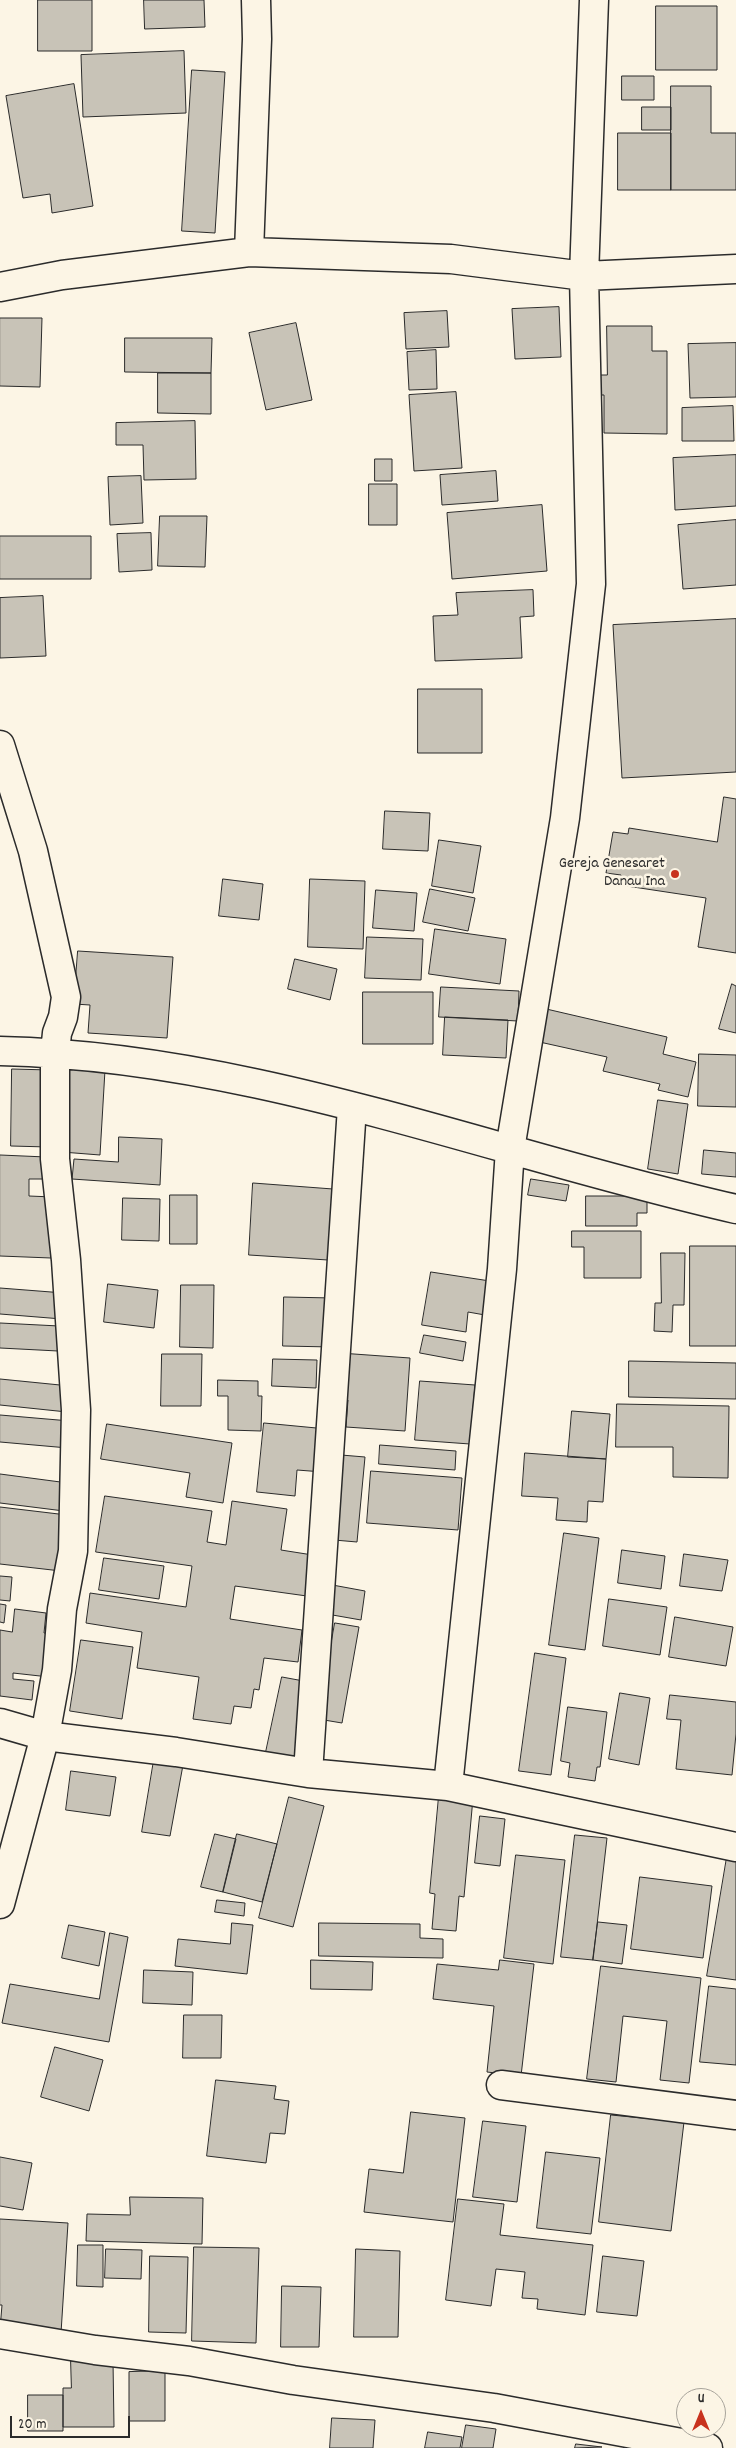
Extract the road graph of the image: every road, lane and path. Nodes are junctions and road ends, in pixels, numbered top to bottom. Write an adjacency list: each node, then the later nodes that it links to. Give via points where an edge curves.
1 (256, 0): 3 (street)
2 (594, 0): 5 (street)
3 (249, 252): 5 (street, via 451,259); 6 (street, via 62,275)
4 (736, 269): 5 (street)
5 (584, 276): 11 (street, via 591,584 565,818)
6 (0, 287)
7 (0, 745): 9 (street, via 33,852 66,997)
8 (0, 1052): 9 (street)
9 (55, 1052): 10 (street, via 199,1072); 14 (street, via 55,1159 66,1260 76,1456 73,1551)
10 (352, 1107): 11 (street); 15 (street)
11 (510, 1149): 12 (street, via 648,1189); 16 (street, via 502,1269)
12 (736, 1209)
13 (0, 1723): 14 (street)
14 (45, 1736): 15 (street); 18 (street)
15 (308, 1773): 16 (street)
16 (448, 1786): 17 (street)
17 (736, 1847)
18 (0, 1904)
19 (501, 2086): 20 (street)
20 (736, 2115)
21 (0, 2334): 22 (street, via 494,2408)
22 (708, 2448)

